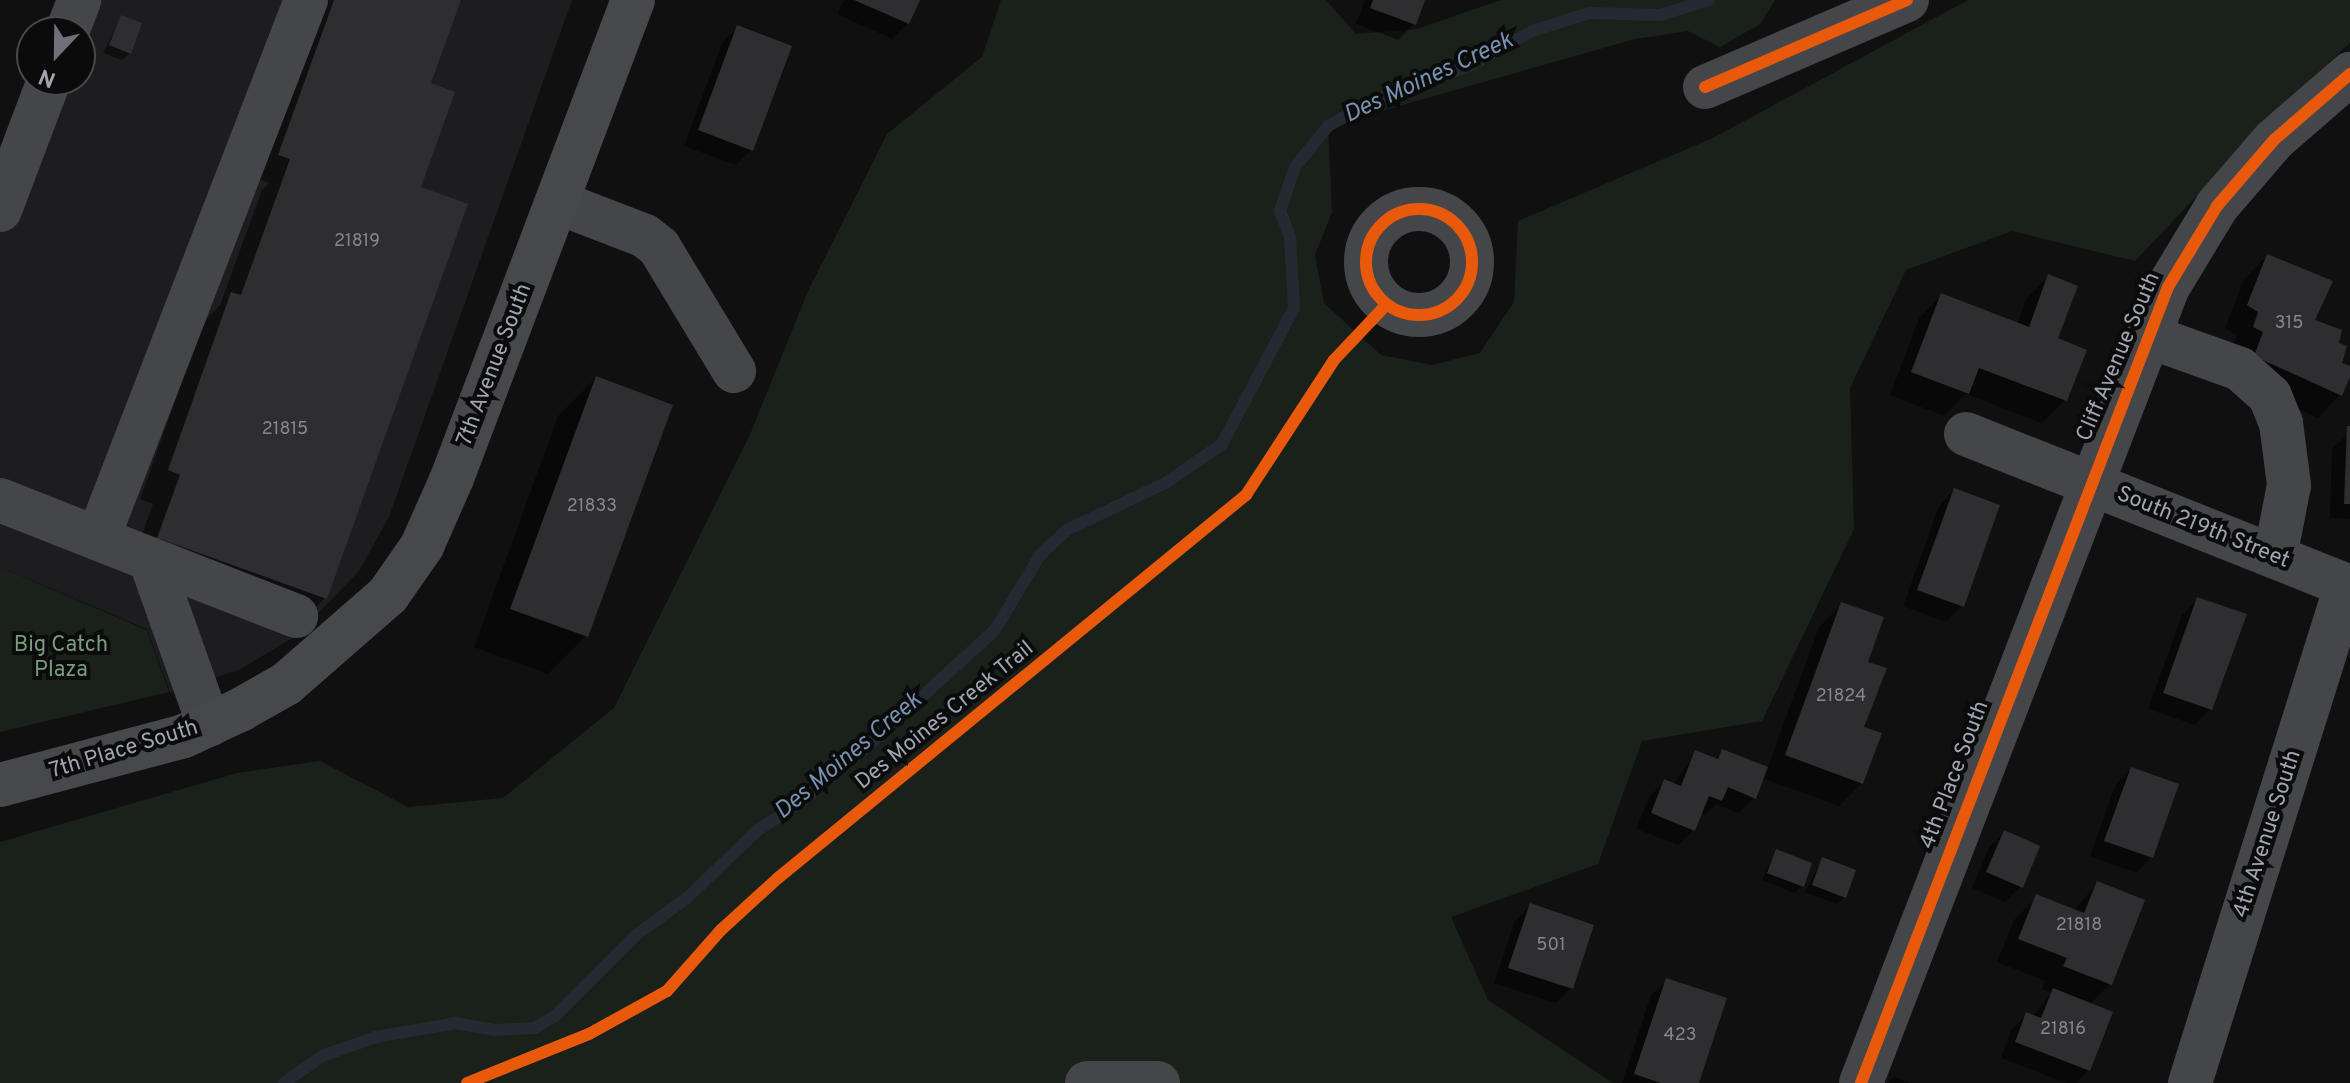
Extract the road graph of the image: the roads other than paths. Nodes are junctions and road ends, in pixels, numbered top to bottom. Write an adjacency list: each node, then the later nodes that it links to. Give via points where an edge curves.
1 (306, 0): 14 (street)
2 (633, 0): 7 (main road, 7th Avenue South)
3 (1889, 4): 5 (street)
4 (2350, 74): 9 (street, Cliff Avenue South, via 2274,140 2217,206 2168,287)
5 (1705, 87)
6 (43, 96): 8 (street)
7 (557, 202): 10 (street, via 645,236 659,247); 19 (main road, 7th Avenue South, via 422,546 388,595)
8 (0, 210)
9 (2148, 336): 12 (street, Cliff Avenue South); 15 (street, via 2240,369 2270,396 2281,423 2289,485)
10 (734, 371)
11 (1966, 434): 12 (street, South 219th Street)
12 (2089, 482): 15 (street, South 219th Street); 24 (street, 4th Place South)
13 (0, 500): 14 (street)
14 (98, 538): 16 (street)
15 (2275, 557): 17 (street, South 219th Street)
16 (150, 559): 18 (street); 20 (street)
17 (2348, 586): 25 (street, 4th Avenue South)
18 (296, 616)
19 (286, 684): 20 (main road, 7th Place South)
20 (209, 725): 21 (main road, 7th Place South, via 96,762)
21 (0, 785)
22 (1087, 1083): 23 (street)
23 (1158, 1083)
24 (1861, 1083)
25 (2190, 1083)

